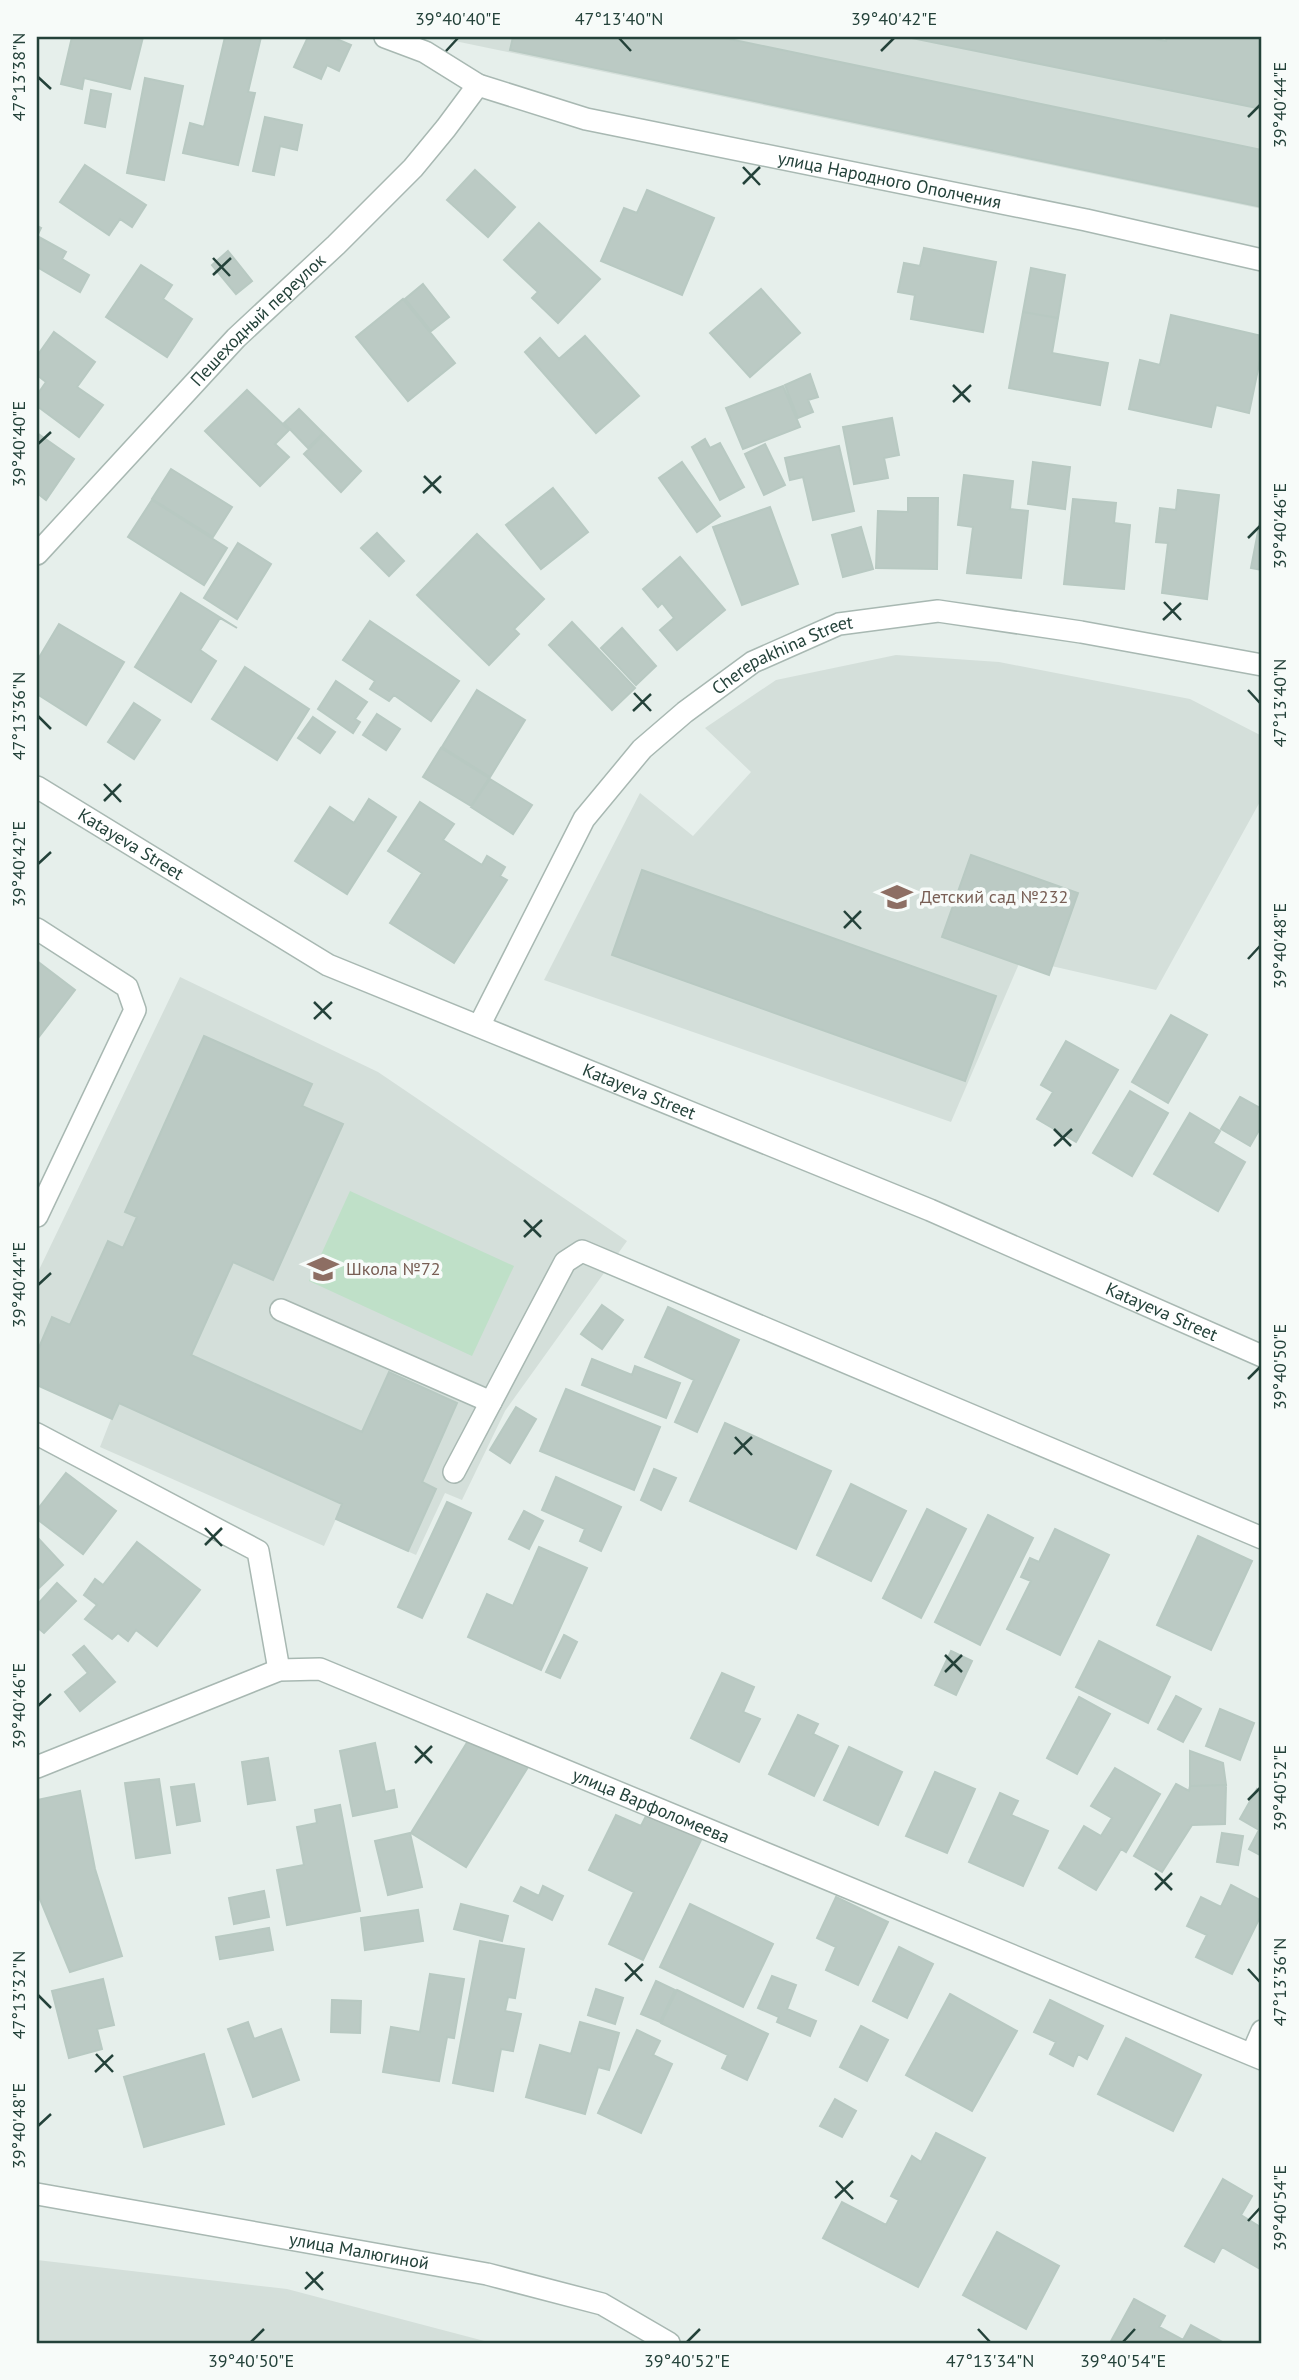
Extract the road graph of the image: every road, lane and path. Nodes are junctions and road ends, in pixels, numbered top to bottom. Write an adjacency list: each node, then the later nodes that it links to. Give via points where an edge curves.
1 (385, 37): 2 (street, улица Народного Ополчения, via 425,52)
2 (478, 85): 3 (street, улица Народного Ополчения, via 586,119); 4 (street, Пешеходный переулок, via 413,167 236,338)
3 (1262, 260)
4 (37, 554)
5 (1262, 664): 8 (street, Cherepakhina Street, via 939,611 839,624 752,662 642,749 584,818)
6 (37, 787): 8 (street, Katayeva Street, via 328,965)
7 (37, 929): 9 (street, via 127,987 135,1010)
8 (479, 1026): 11 (street, Katayeva Street, via 930,1210)
9 (37, 1216)
10 (281, 1310): 12 (street)
11 (1262, 1356)
12 (491, 1402): 14 (street); 15 (street, via 565,1262 582,1251)
13 (37, 1434): 16 (street, via 258,1551)
14 (454, 1472)
15 (1262, 1538)
16 (279, 1670): 17 (street, улица Варфоломеева); 19 (street, улица Варфоломеева, via 320,1669)
17 (37, 1766)
18 (1262, 2031): 19 (street)
19 (1257, 2056)
20 (37, 2194): 21 (street, улица Малюгиной, via 487,2274 602,2304)
21 (669, 2343)

